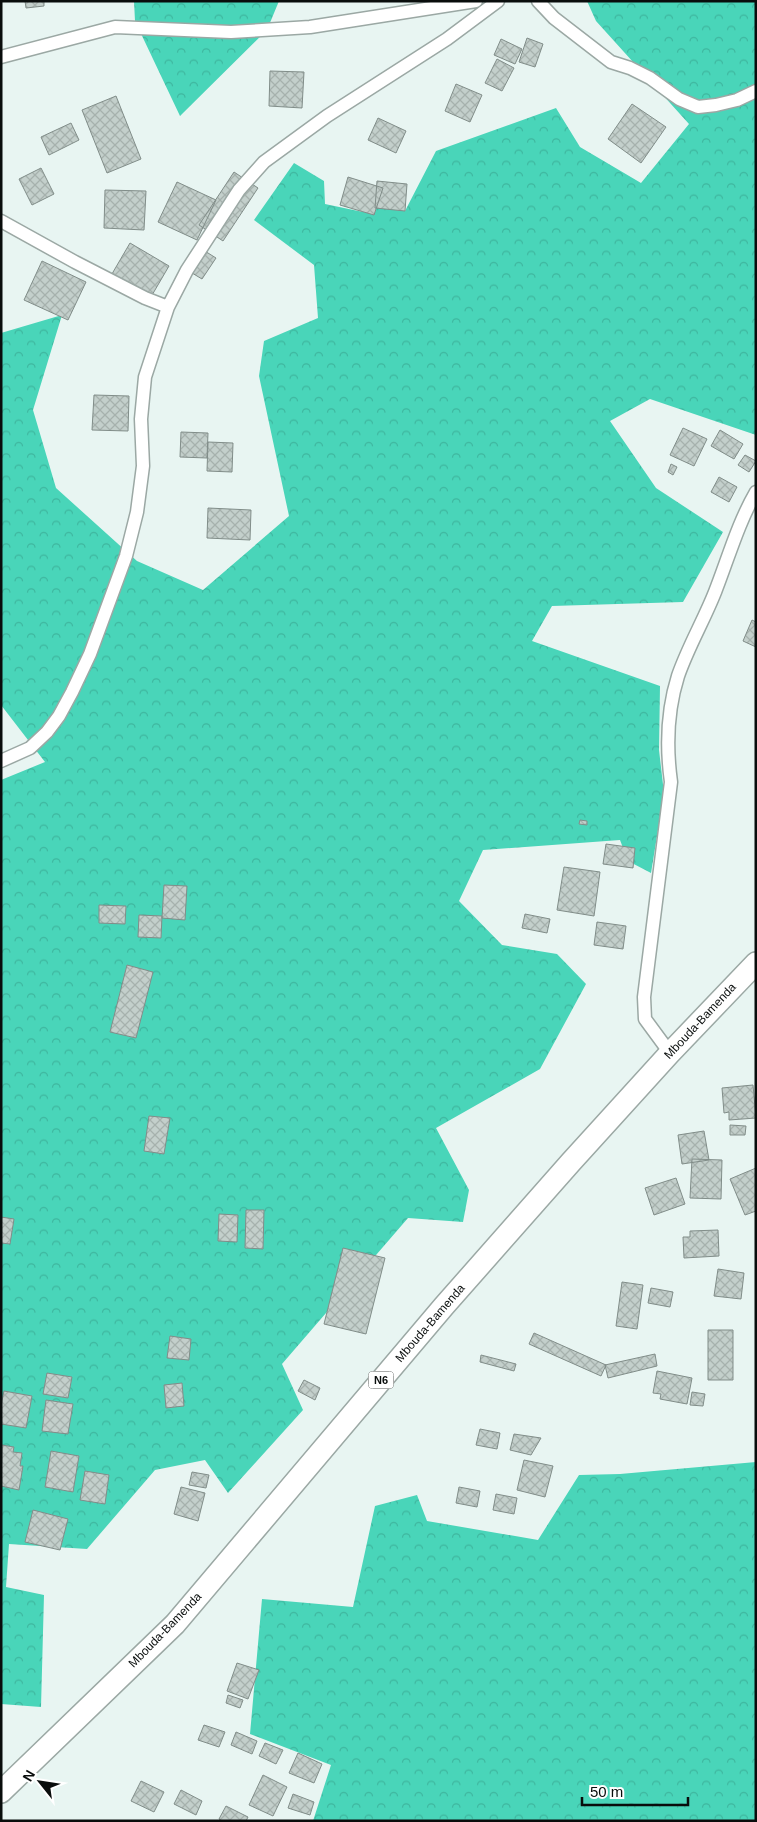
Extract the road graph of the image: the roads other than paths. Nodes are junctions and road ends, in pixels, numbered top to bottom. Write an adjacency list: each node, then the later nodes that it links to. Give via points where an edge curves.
1 (476, 1): 4 (street, via 301,28 231,32 116,27)
2 (498, 1): 7 (street, via 264,162 239,190 187,270)
3 (538, 1): 5 (street, via 554,18 612,62 650,78 679,99 698,107 737,100)
4 (1, 57)
5 (756, 90)
6 (1, 221): 7 (street, via 75,262)
7 (168, 307): 9 (street, via 145,377 137,512 126,556 90,654 59,716 47,732 30,748)
8 (756, 492): 11 (street, via 673,694 668,734 671,782 644,997 645,1019)
9 (1, 760)
10 (756, 963): 11 (highway, Mbouda-Bamenda / N6)
11 (670, 1053): 12 (highway, Mbouda-Bamenda / N6, via 451,1298 175,1624)
12 (1, 1792)

